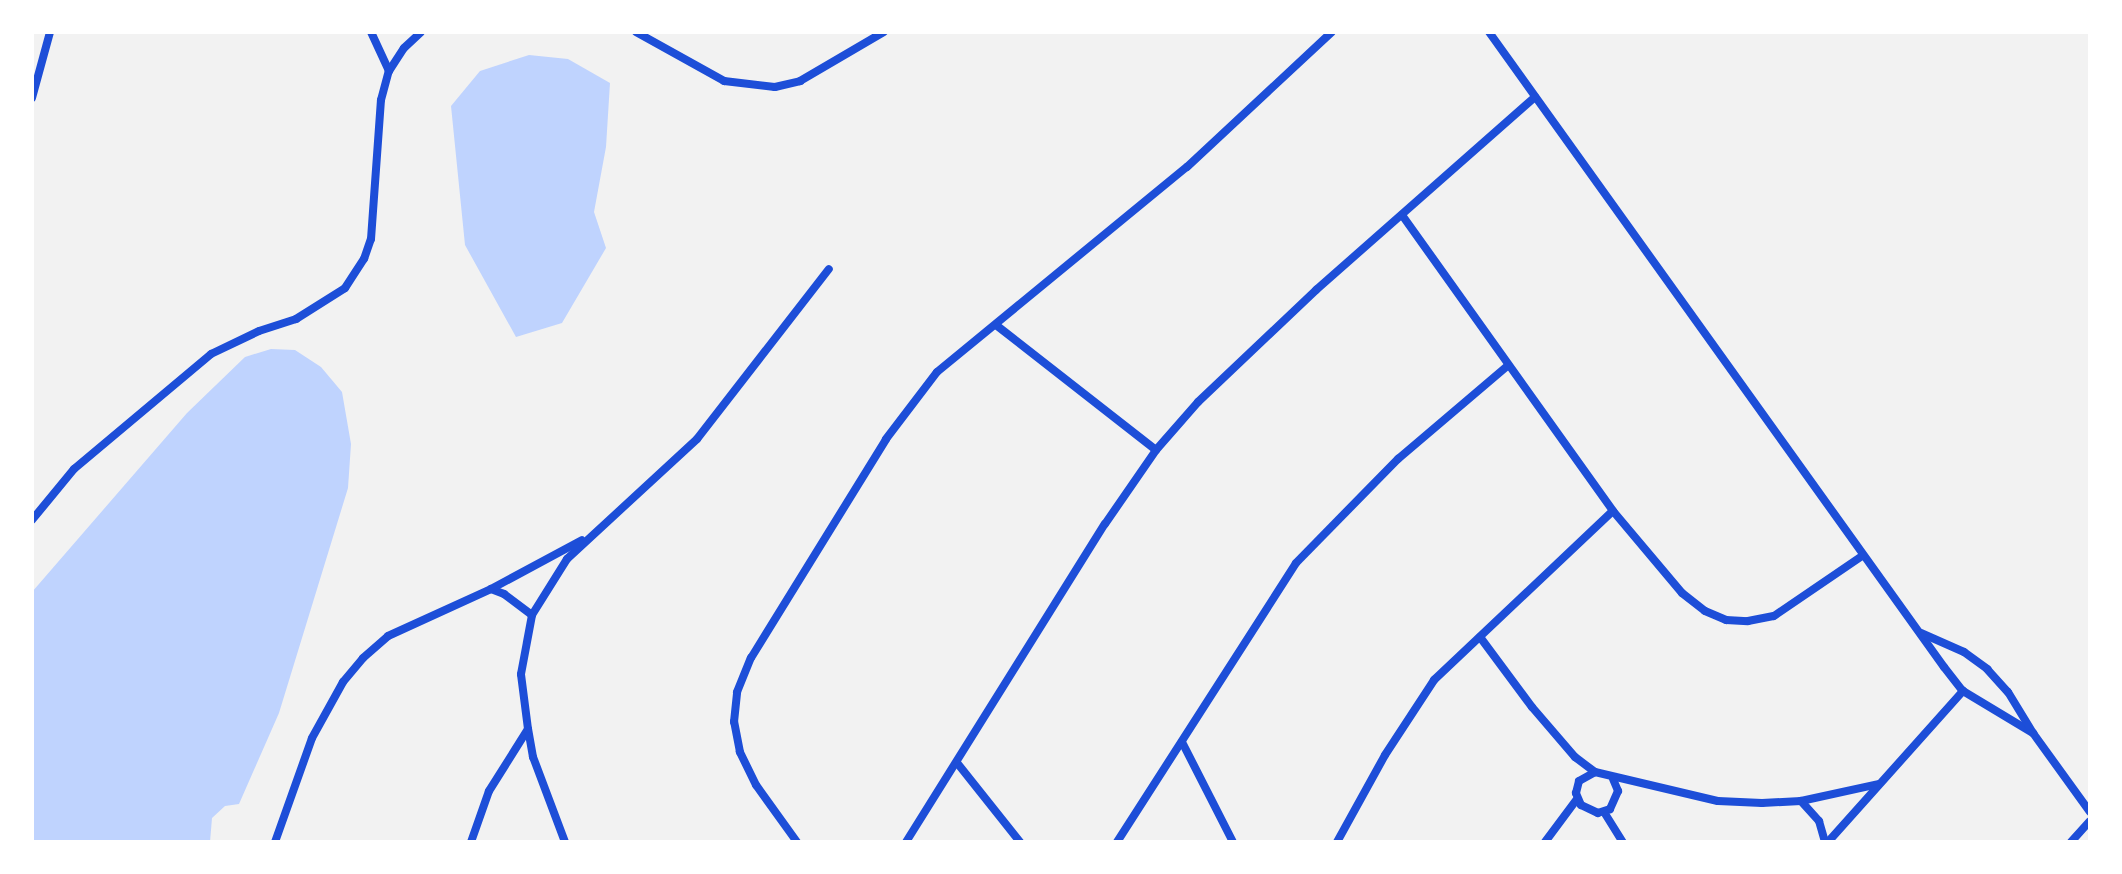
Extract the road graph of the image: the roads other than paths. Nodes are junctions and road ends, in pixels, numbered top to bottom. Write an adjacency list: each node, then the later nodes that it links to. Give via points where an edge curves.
1 (50, 32): 10 (street)
2 (371, 32): 8 (street)
3 (421, 32): 8 (street)
4 (636, 32): 5 (street, via 724,81 775,87 800,81)
5 (884, 32)
6 (1332, 32): 13 (street, via 1187,167)
7 (1489, 32): 9 (street)
8 (389, 71): 17 (street, via 381,100 371,239 345,288 296,319 211,354 74,469)
9 (1535, 97): 11 (street); 19 (street)
10 (32, 98)
11 (1402, 215): 14 (street); 15 (street, via 1209,391)
12 (829, 269): 18 (street, via 697,439)
13 (996, 325): 15 (street); 40 (street, via 937,372 886,439 751,658 737,692 734,722 740,752 756,785)
14 (1506, 367): 16 (street); 27 (street, via 1398,459 1296,563)
15 (1156, 450): 28 (street)
16 (1613, 511): 19 (street, via 1682,593 1726,620 1774,616); 23 (street)
17 (32, 520)
18 (592, 535): 20 (street); 21 (street, via 567,559)
19 (1862, 556): 22 (street)
20 (491, 589): 21 (street); 37 (street, via 388,636 363,658 312,738)
21 (532, 615): 25 (street, via 521,674)
22 (1920, 632): 24 (street); 26 (street, via 1987,669)
23 (1480, 637): 29 (street, via 1532,707); 45 (street, via 1434,680)
24 (1963, 691): 26 (street); 31 (street)
25 (528, 729): 38 (street, via 489,791); 39 (street)
26 (2033, 733): 35 (street)
27 (1182, 742): 43 (street); 44 (street)
28 (958, 764): 41 (street); 42 (street)
29 (1595, 772): 30 (street); 32 (street, via 1579,781)
30 (1613, 779): 33 (street, via 1718,801); 34 (street, via 1617,798)
31 (1878, 784): 33 (street); 48 (street)
32 (1577, 799): 34 (street, via 1591,812); 46 (street)
33 (1801, 801): 48 (street, via 1819,821)
34 (1604, 812): 47 (street)
35 (2090, 812)
36 (2090, 821): 49 (street)
37 (275, 842)
38 (471, 842)
39 (565, 842)
40 (797, 842)
41 (906, 842)
42 (1020, 842)
43 (1117, 842)
44 (1233, 842)
45 (1337, 842)
46 (1545, 842)
47 (1623, 842)
48 (1826, 842)
49 (2071, 842)

